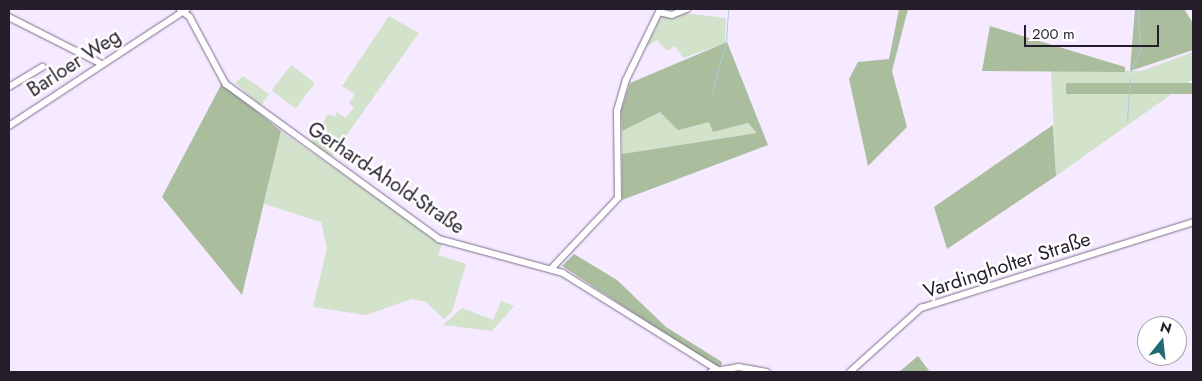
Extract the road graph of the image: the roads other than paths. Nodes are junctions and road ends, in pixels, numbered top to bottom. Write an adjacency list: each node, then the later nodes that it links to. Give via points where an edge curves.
1 (687, 9): 9 (street, via 672,15 659,12 626,80 617,110 618,198)
2 (183, 10): 4 (street, Barloer Weg); 9 (street, Gerhard-Ahold-Straße, via 226,84 400,212 449,245)
3 (9, 17): 4 (street)
4 (102, 64): 7 (street, Barloer Weg)
5 (42, 66): 6 (street)
6 (9, 88)
7 (9, 126)
8 (1193, 222): 13 (street, Vardingholter Straße, via 922,308)
9 (552, 268): 10 (street, Gerhard-Ahold-Straße)
10 (718, 370): 11 (street); 12 (street, via 743,367)
11 (711, 372)
12 (767, 372)
13 (850, 372)

